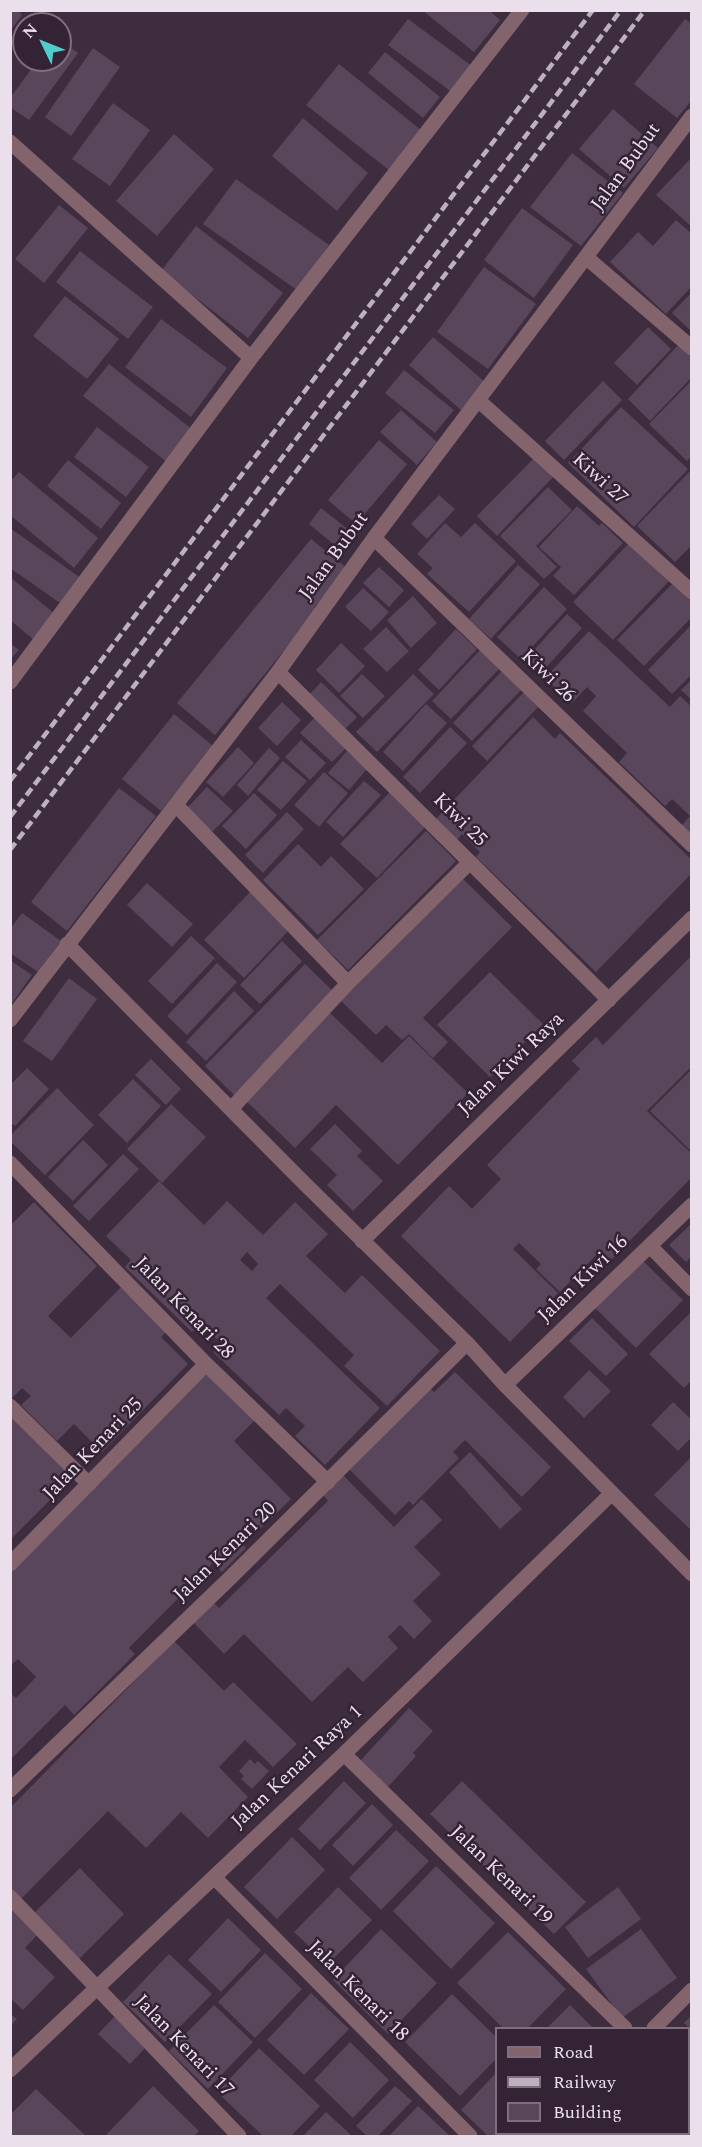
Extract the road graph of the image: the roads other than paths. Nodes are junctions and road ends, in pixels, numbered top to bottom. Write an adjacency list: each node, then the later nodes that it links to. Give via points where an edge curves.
1 (522, 10): 6 (street)
2 (691, 118): 4 (street, Jalan Bubut)
3 (10, 142): 6 (street)
4 (587, 258): 5 (street); 7 (street, Jalan Bubut)
5 (692, 348)
6 (251, 358): 11 (street)
7 (478, 400): 8 (street, Jalan Bubut); 9 (street, Kiwi 27)
8 (374, 538): 10 (street, Jalan Bubut); 13 (street, Kiwi 26)
9 (692, 592)
10 (278, 672): 12 (street, Jalan Bubut); 14 (street, Kiwi 25)
11 (10, 682)
12 (177, 806): 16 (street, Jalan Bubut); 17 (street)
13 (692, 845)
14 (470, 862): 17 (street); 18 (street, Kiwi 25)
15 (692, 918): 18 (street, Jalan Kiwi Raya)
16 (67, 944): 19 (street, Jalan Bubut); 20 (street)
17 (348, 983): 20 (street)
18 (609, 1000): 23 (street, Jalan Kiwi Raya)
19 (10, 1020)
20 (231, 1109): 23 (street)
21 (10, 1163): 27 (street, Jalan Kenari 28)
22 (692, 1205): 24 (street, Jalan Kiwi 16)
23 (362, 1241): 26 (street)
24 (650, 1246): 25 (street); 28 (street, Jalan Kiwi 16)
25 (692, 1289)
26 (467, 1343): 28 (street); 30 (street, Jalan Kenari 20)
27 (206, 1364): 30 (street, Jalan Kenari 28); 31 (street, Jalan Kenari 25)
28 (505, 1385): 32 (street)
29 (10, 1406): 31 (street)
30 (328, 1482): 36 (street, Jalan Kenari 20)
31 (89, 1484): 33 (street, Jalan Kenari 25)
32 (612, 1493): 34 (street); 35 (street, Jalan Kenari Raya 1)
33 (10, 1564)
34 (692, 1574)
35 (344, 1754): 37 (street, Jalan Kenari Raya 1); 41 (street, Jalan Kenari 19)
36 (10, 1790)
37 (214, 1877): 39 (street, Jalan Kenari Raya 1); 45 (street, Jalan Kenari 18)
38 (10, 1898): 39 (street, Jalan Kenari 17)
39 (96, 1987): 43 (street, Jalan Kenari Raya 1); 44 (street, Jalan Kenari 17)
40 (692, 1990): 42 (street)
41 (625, 2027)
42 (655, 2027)
43 (10, 2070)
44 (234, 2135)
45 (470, 2136)

